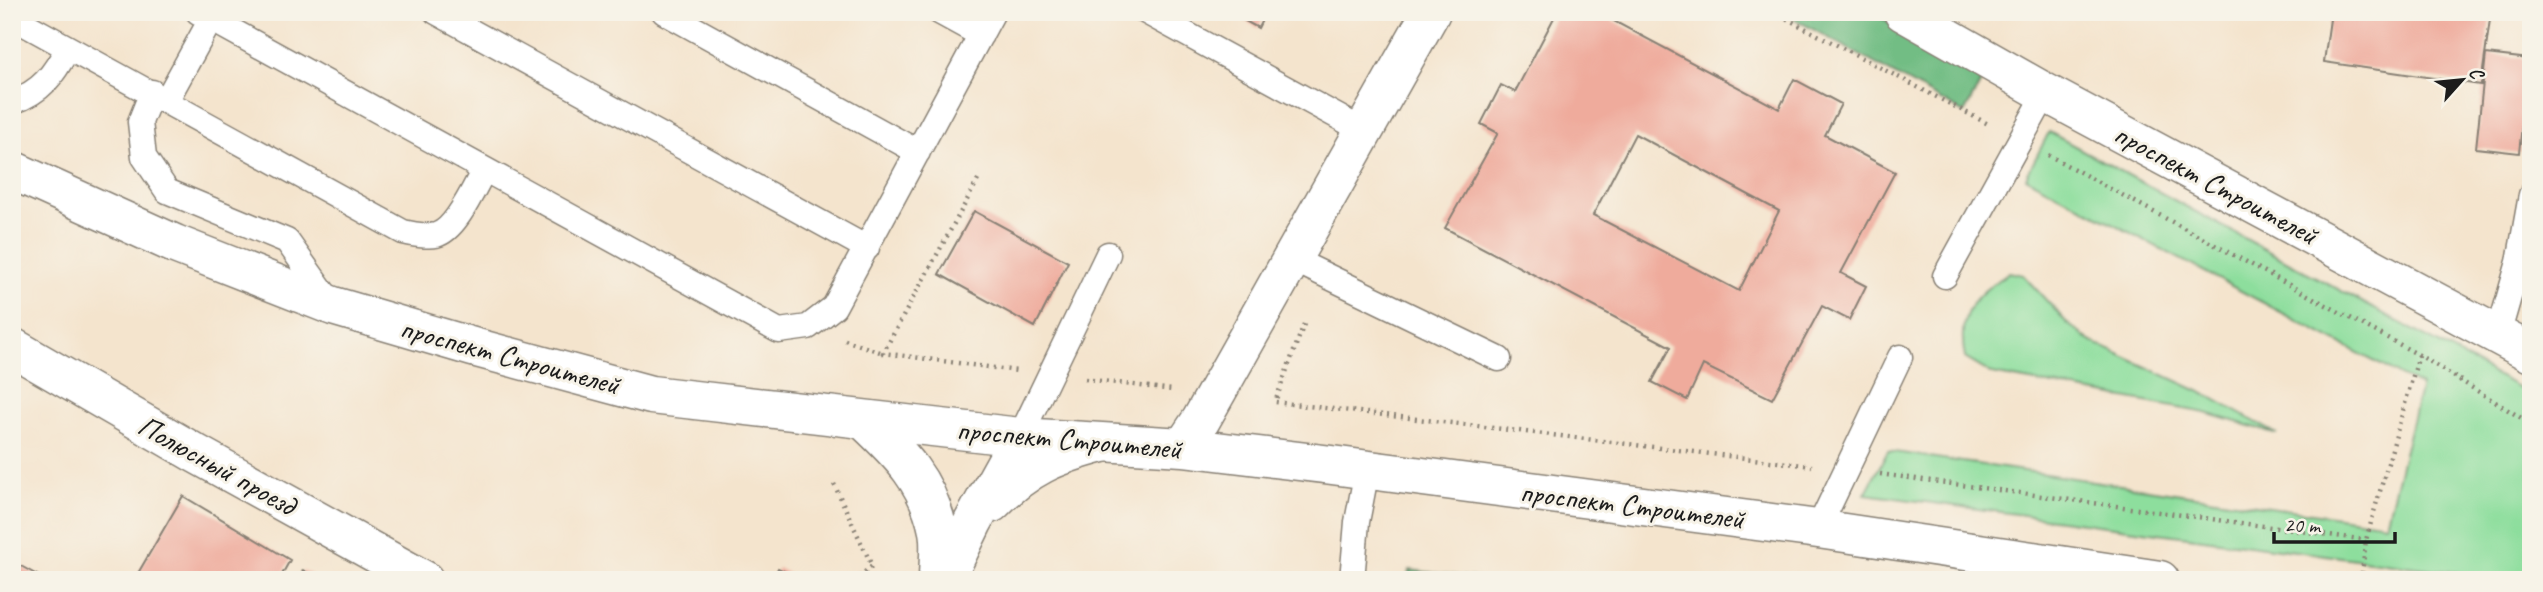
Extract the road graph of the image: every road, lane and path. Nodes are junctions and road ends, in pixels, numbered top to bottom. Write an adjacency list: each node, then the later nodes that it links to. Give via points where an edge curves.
1 (436, 12): 22 (lane)
2 (664, 12): 18 (lane)
3 (939, 12): 11 (lane)
4 (993, 12): 11 (lane)
5 (1146, 12): 16 (lane)
6 (1431, 12): 16 (main road)
7 (1774, 12): 17 (path)
8 (1903, 12): 13 (main road, проспект Строителей)
9 (208, 15): 14 (lane); 20 (lane)
10 (12, 17): 12 (lane)
11 (981, 35): 18 (lane)
12 (68, 48): 14 (lane); 15 (lane, via 52,77)
13 (2046, 93): 17 (lane); 27 (main road, проспект Строителей)
14 (159, 97): 20 (lane, via 403,232 439,234 454,222); 26 (lane, via 140,122 144,158 167,191 287,241)
15 (12, 102)
16 (1364, 131): 24 (main road)
17 (2020, 141): 25 (lane); 29 (path)
18 (918, 152): 22 (lane)
19 (12, 170): 26 (main road, проспект Строителей, via 175,244)
20 (484, 170): 22 (lane, via 779,331 808,327 834,307)
21 (2531, 195): 27 (lane, via 2519,262)
22 (867, 248)
23 (1108, 254): 35 (lane)
24 (1292, 259): 31 (lane); 37 (main road)
25 (1945, 276)
26 (333, 306): 33 (main road, проспект Строителей, via 651,395)
27 (2515, 344)
28 (12, 347): 44 (main road, Полюсный проезд)
29 (2419, 355): 34 (path); 43 (path)
30 (1900, 357): 39 (lane)
31 (1499, 359)
32 (1275, 402): 39 (path)
33 (865, 421): 35 (main road, проспект Строителей); 46 (main road, via 902,456 923,489 938,532)
34 (2531, 424)
35 (1020, 437): 36 (main road, проспект Строителей); 41 (main road)
36 (1107, 443): 37 (main road, проспект Строителей); 41 (main road, via 1060,454 1025,473)
37 (1183, 447): 38 (main road, проспект Строителей)
38 (1367, 470): 42 (main road, проспект Строителей); 48 (lane)
39 (1847, 470): 42 (lane); 43 (path)
40 (834, 484): 45 (path, via 872,566)
41 (973, 522): 47 (main road)
42 (1818, 529): 49 (main road, проспект Строителей)
43 (2366, 540): 50 (path)
44 (424, 580)
45 (855, 580)
46 (938, 580)
47 (946, 580)
48 (1352, 580)
49 (2160, 580)
50 (2361, 580)

